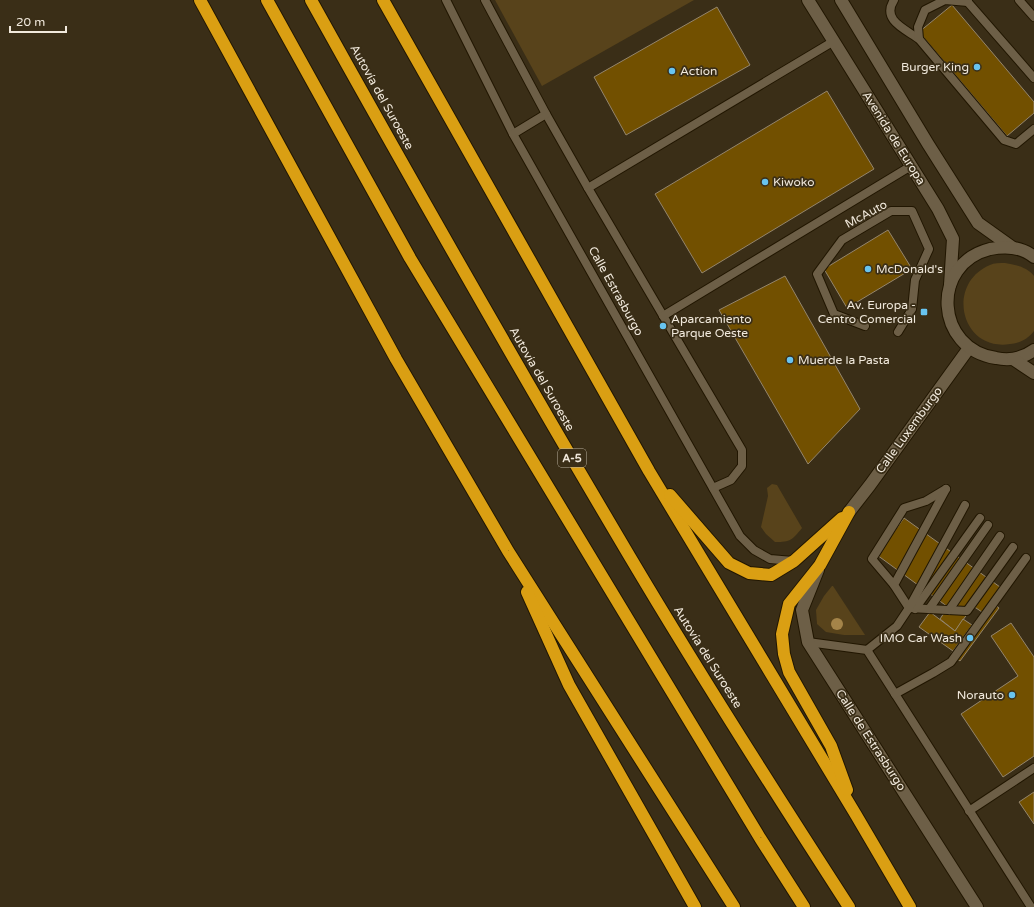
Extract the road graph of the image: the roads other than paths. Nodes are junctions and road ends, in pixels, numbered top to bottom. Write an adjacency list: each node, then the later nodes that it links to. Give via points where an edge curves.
1 (200, 0): 39 (highway, via 396,359)
2 (267, 0): 55 (highway, via 410,258)
3 (311, 0): 56 (highway, Autovía del Suroeste / A-5, via 442,235 631,559 770,785)
4 (383, 0): 31 (highway)
5 (446, 0): 18 (lane, Calle Estrasburgo)
6 (485, 0): 16 (lane)
7 (808, 0): 14 (street, Avenida de Europa)
8 (894, 0): 13 (lane, via 890,9 894,22)
9 (1019, 0): 12 (lane)
10 (844, 1): 21 (street, via 978,224)
11 (967, 1): 13 (lane, via 945,0 925,10 918,27); 15 (lane)
12 (1034, 17)
13 (919, 39): 17 (lane, via 1004,140 1016,144)
14 (834, 41): 19 (street, Avenida de Europa); 20 (lane)
15 (1032, 72)
16 (546, 114): 18 (lane); 20 (lane)
17 (1034, 129)
18 (513, 134): 32 (lane, Calle Estrasburgo)
19 (911, 166): 23 (street, Avenida de Europa, via 953,239); 24 (lane)
20 (588, 188): 24 (lane)
21 (1013, 248): 22 (street); 23 (street, via 997,247 982,251 968,259 957,271)
22 (1033, 254)
23 (950, 285): 27 (street, Avenida de Europa, via 947,302 949,320 957,335)
24 (663, 316): 32 (lane, via 742,450 742,466 731,480)
25 (865, 326): 26 (lane, McAuto, via 834,314 817,274 842,240 891,211 912,211 929,250 915,280 912,309)
26 (898, 332)
27 (969, 348): 29 (street, via 986,357); 34 (street, Calle Luxemburgo)
28 (1034, 350): 29 (street)
29 (1013, 359): 30 (street)
30 (1034, 373)
31 (649, 472): 41 (highway, via 729,563 749,573 771,575); 52 (highway)
32 (713, 488): 41 (lane, Calle Estrasburgo, via 740,536 754,550 770,559)
33 (965, 505): 44 (lane)
34 (849, 512): 41 (highway); 42 (highway)
35 (980, 518): 44 (lane)
36 (988, 525): 45 (lane)
37 (1000, 536): 46 (lane)
38 (1013, 547): 46 (lane, via 966,611)
39 (508, 551): 53 (highway, via 569,685); 54 (highway)
40 (1026, 558): 49 (lane, via 951,662)
41 (794, 561)
42 (820, 565): 47 (street, Calle de Estrasburgo, via 802,610); 52 (highway, via 789,604 782,634 784,654 790,672 831,746)
43 (894, 585): 43 (lane, via 946,489 926,501 904,508 872,558); 44 (lane)
44 (912, 609): 45 (lane); 48 (lane, via 897,626)
45 (929, 609): 46 (lane)
46 (949, 610)
47 (808, 642): 48 (lane); 58 (street, Calle de Estrasburgo)
48 (867, 650): 49 (lane)
49 (895, 694): 51 (lane)
50 (1034, 768): 51 (lane)
51 (969, 811): 59 (lane)
52 (856, 815): 57 (highway)
53 (695, 907)
54 (734, 907)
55 (804, 907)
56 (849, 907)
57 (910, 907)
58 (977, 907)
59 (1031, 907)

